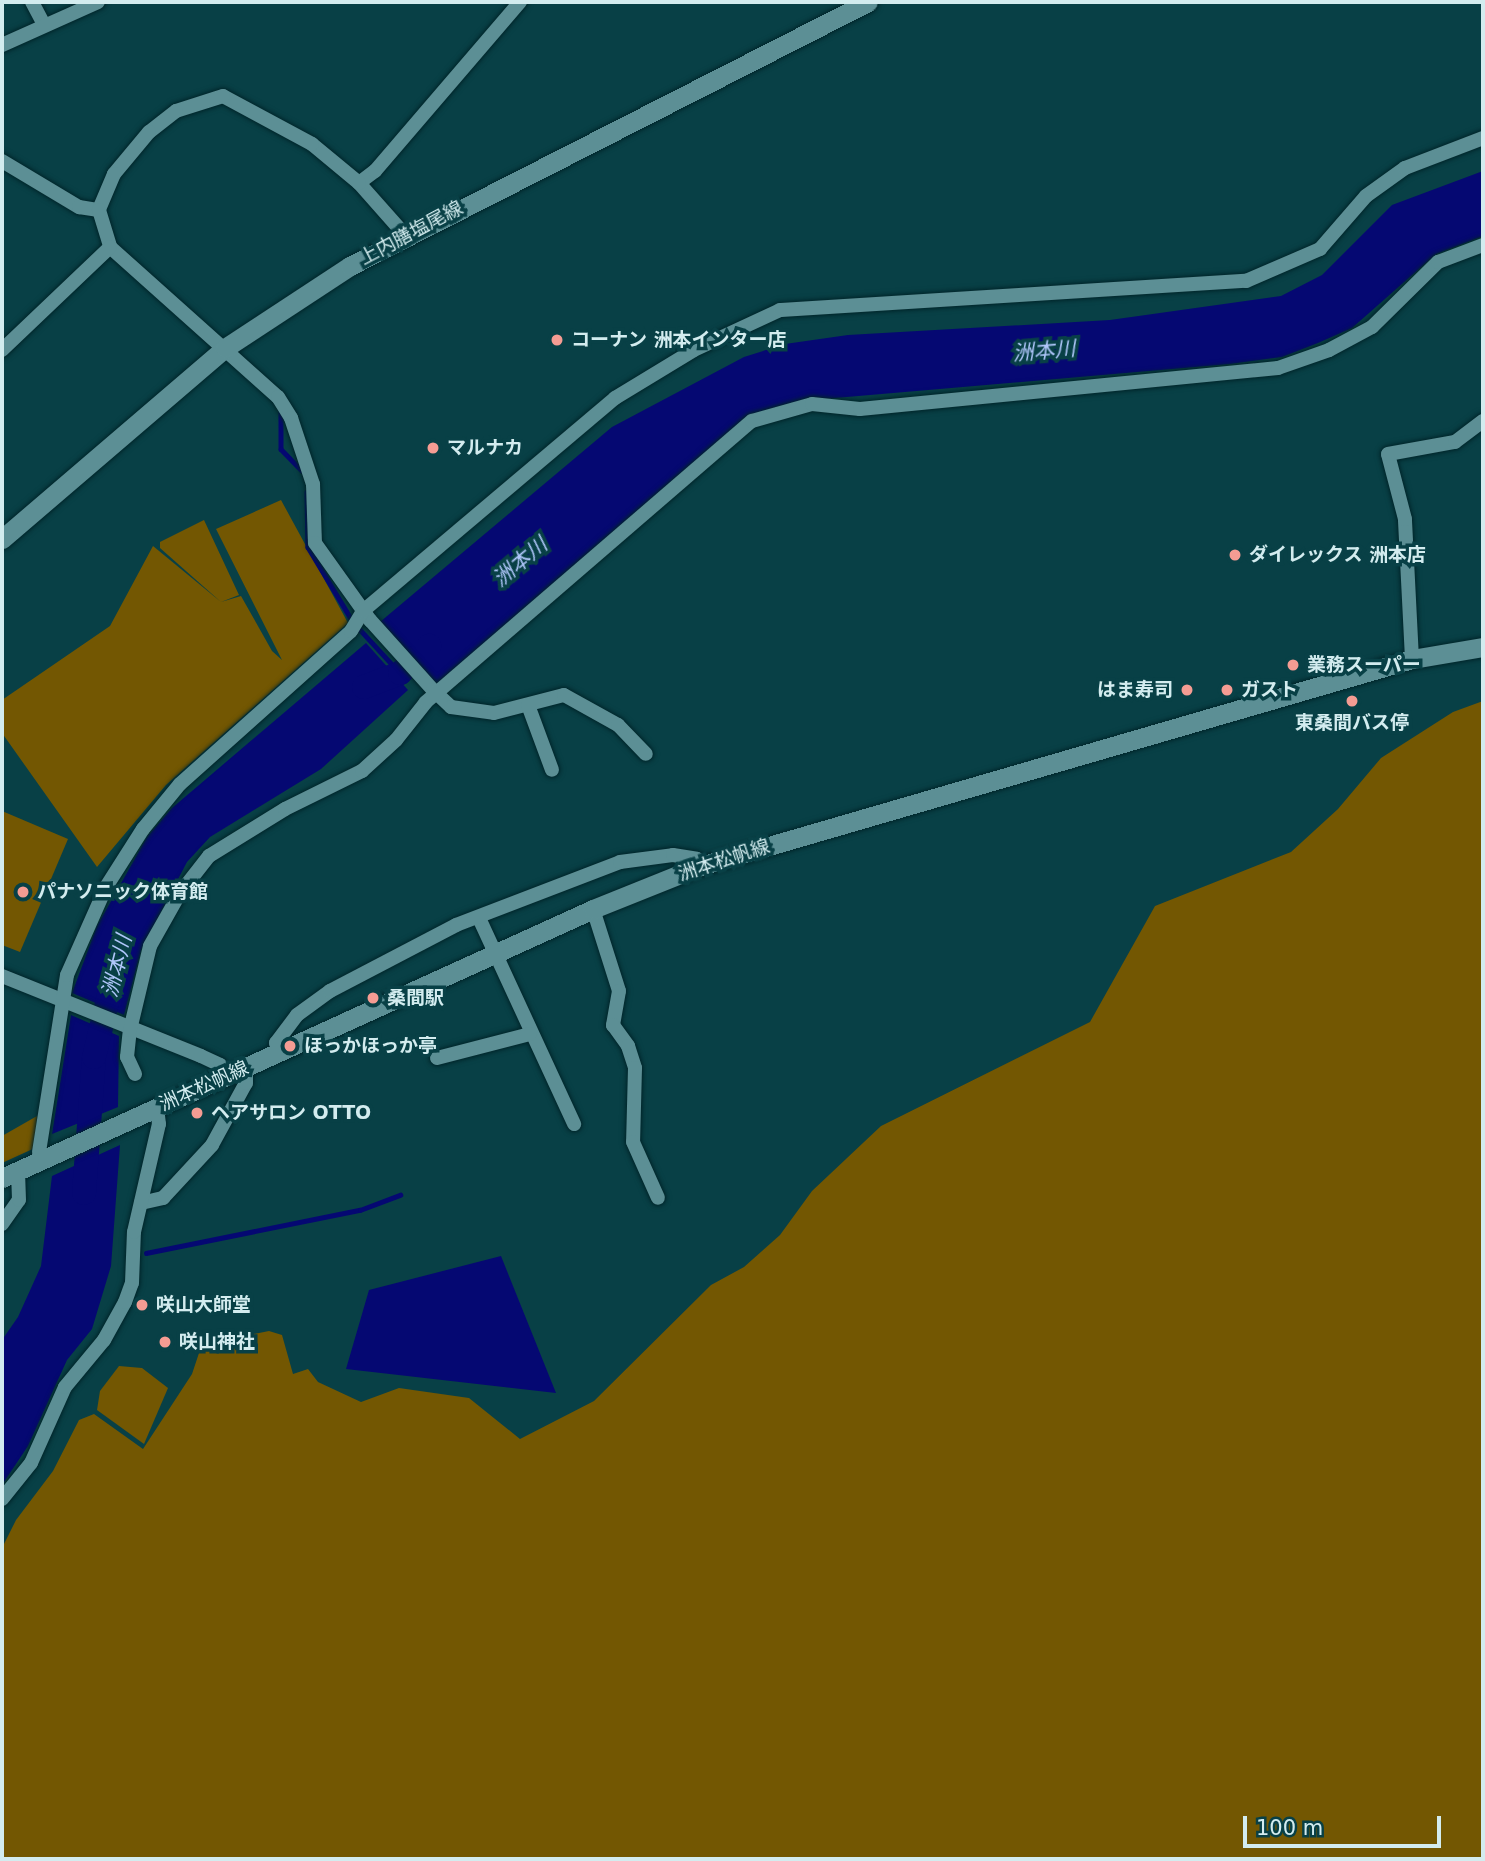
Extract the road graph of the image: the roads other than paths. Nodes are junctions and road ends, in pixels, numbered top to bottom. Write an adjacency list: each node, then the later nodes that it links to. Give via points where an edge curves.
1 (32, 2): 5 (street)
2 (98, 2): 5 (street, via 82,13)
3 (520, 2): 9 (street, via 375,171)
4 (868, 2): 11 (main road, 上内膳塩尾線)
5 (43, 23): 6 (street, via 27,36)
6 (2, 45)
7 (1483, 138): 18 (street, via 1405,168 1366,196 1320,249 1246,281 780,310 694,350 615,398)
8 (2, 161): 10 (street, via 79,207)
9 (359, 183): 10 (street, via 312,144 230,99 213,97 176,111 149,132 114,174); 11 (street)
10 (99, 210): 13 (street)
11 (405, 235): 14 (main road, 上内膳塩尾線)
12 (1483, 245): 21 (street, via 1438,262 1372,327 1329,351 1278,368 860,409 812,404 767,415 711,452)
13 (110, 247): 14 (street); 15 (street)
14 (225, 348): 17 (main road, 上内膳塩尾線); 18 (street, via 262,378 291,418 313,484 315,543)
15 (2, 350)
16 (1483, 421): 20 (street, via 1455,442 1388,454 1405,519)
17 (2, 539)
18 (361, 621): 21 (street); 30 (street, via 180,784 143,830 86,928)
19 (1483, 647): 20 (main road, 洲本松帆線)
20 (1412, 659): 25 (main road, 洲本松帆線)
21 (435, 692): 22 (street, via 460,710 494,713); 31 (street, via 362,771 285,809 209,856 180,893 150,946)
22 (528, 705): 23 (street, via 564,695 582,702 618,725); 24 (street)
23 (646, 754)
24 (552, 770)
25 (700, 866): 26 (main road, 洲本松帆線); 27 (street, via 697,859 673,855 620,862 585,872)
26 (593, 909): 28 (main road, 洲本松帆線); 42 (street, via 619,990 613,1025 628,1046 635,1068 633,1142)
27 (479, 918): 28 (street); 33 (street, via 330,991 297,1015 276,1043)
28 (496, 954): 32 (street); 33 (main road, 洲本松帆線)
29 (2, 976): 30 (street)
30 (64, 1003): 31 (street); 40 (street)
31 (127, 1029): 36 (street, via 127,1057); 37 (street, via 220,1065)
32 (530, 1034): 34 (street); 39 (street)
33 (280, 1052): 35 (main road, 洲本松帆線)
34 (437, 1058)
35 (246, 1067): 37 (main road, 洲本松帆線); 43 (street, via 246,1083 212,1145 163,1198)
36 (135, 1074)
37 (225, 1077): 38 (main road, 洲本松帆線)
38 (150, 1111): 40 (main road, 洲本松帆線); 43 (street, via 159,1124)
39 (574, 1124)
40 (42, 1155): 41 (main road, 洲本松帆線)
41 (10, 1174): 44 (street, via 19,1200)
42 (658, 1198)
43 (141, 1203): 45 (street, via 134,1232 132,1283 125,1302 104,1340 65,1387 32,1463)
44 (2, 1224)
45 (2, 1499)

